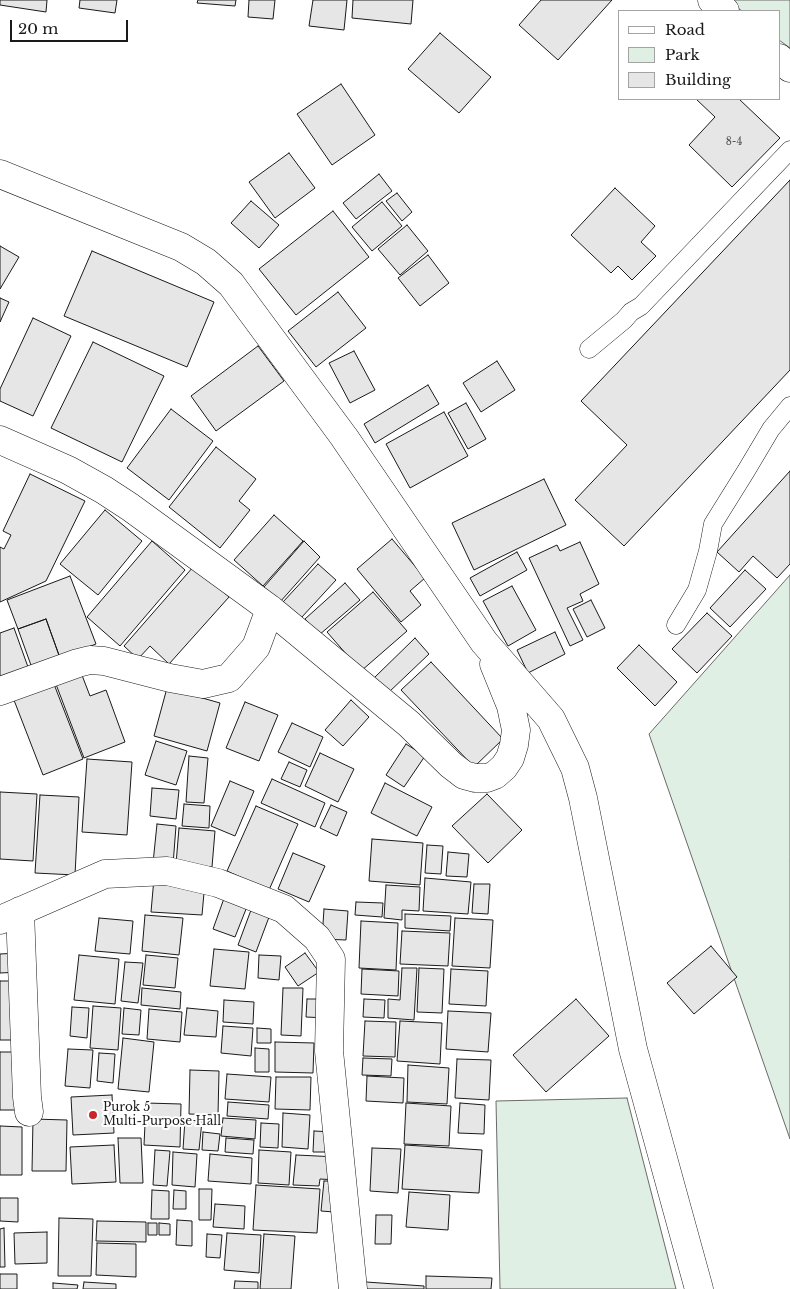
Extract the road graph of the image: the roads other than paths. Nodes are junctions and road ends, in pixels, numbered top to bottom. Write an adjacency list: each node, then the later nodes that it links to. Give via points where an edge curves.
1 (712, 0): 2 (street)
2 (723, 10)
3 (780, 59): 4 (street)
4 (790, 68)
5 (790, 150): 7 (lane, via 641,306)
6 (0, 174): 12 (street, via 181,247 206,262 231,284 344,437)
7 (588, 349)
8 (790, 406): 11 (lane, via 771,429 713,524 696,590)
9 (0, 440): 10 (street, via 104,490)
10 (270, 609): 12 (street, via 409,724 464,775 475,778 495,775 504,767 510,758 516,730 511,706); 13 (street, via 256,647 229,678 203,684 90,660)
11 (676, 625)
12 (484, 642): 17 (street, via 551,719 576,768 633,1049)
13 (0, 691)
14 (10, 915): 15 (street); 16 (street, via 104,874 167,871 218,884 284,909 317,938 331,959 330,1051)
15 (29, 1112)
16 (353, 1289)
17 (699, 1289)

